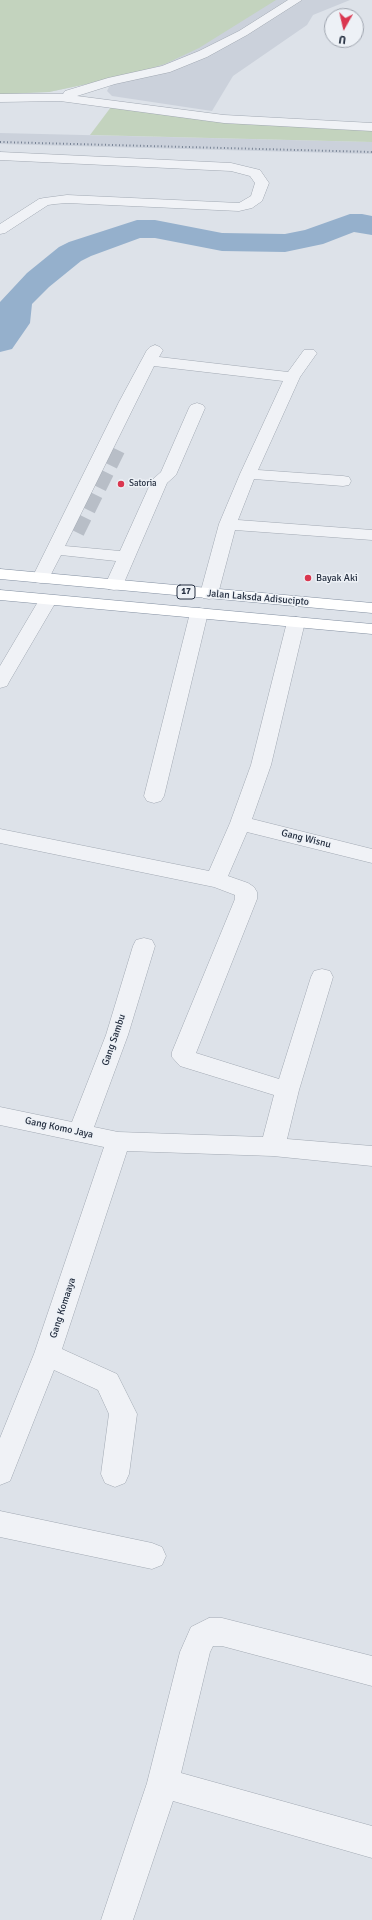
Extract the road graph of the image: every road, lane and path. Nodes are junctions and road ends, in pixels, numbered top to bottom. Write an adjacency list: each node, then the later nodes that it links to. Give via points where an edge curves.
1 (296, 0): 2 (street, via 203,54 166,69 112,81)
2 (60, 97): 3 (street); 4 (street, via 224,119)
3 (0, 98)
4 (372, 127)
5 (3, 162): 6 (street, via 16,157 231,167 255,174 262,183 257,198 239,207 67,198 44,202)
6 (0, 230)
7 (309, 353): 8 (street)
8 (292, 377): 12 (street); 20 (street, via 152,355 127,402)
9 (197, 408): 18 (street, via 168,475 160,480)
10 (135, 413): 11 (street)
11 (119, 445)
12 (248, 474): 13 (street); 14 (street)
13 (343, 481)
14 (228, 524): 16 (street); 22 (street)
15 (76, 532): 17 (street)
16 (372, 536)
17 (66, 551): 18 (street); 20 (street)
18 (125, 556): 21 (street)
19 (0, 574): 20 (highway, Jalan Laksda Adisucipto / 17)
20 (47, 579): 21 (highway, Jalan Laksda Adisucipto / 17)
21 (114, 585): 22 (highway, Jalan Laksda Adisucipto / 17)
22 (209, 594): 25 (highway, Jalan Laksda Adisucipto / 17)
23 (0, 595): 24 (highway, Jalan Laksda Adisucipto / 17)
24 (48, 600): 26 (highway, Jalan Laksda Adisucipto / 17); 29 (street)
25 (372, 608)
26 (199, 613): 27 (highway, Jalan Laksda Adisucipto / 17); 30 (street)
27 (296, 622): 28 (highway, Jalan Laksda Adisucipto / 17); 31 (street, via 261,765)
28 (372, 629)
29 (0, 682)
30 (154, 796)
31 (240, 822): 33 (street, Gang Wisnu); 34 (street)
32 (0, 836): 34 (street)
33 (372, 856)
34 (216, 880): 37 (street, via 241,888 246,892 246,899 184,1057)
35 (144, 946): 39 (street, Gang Sambu, via 117,1035)
36 (322, 977): 37 (street)
37 (287, 1090): 41 (street)
38 (0, 1116): 39 (street, Gang Komo Jaya)
39 (80, 1132): 40 (street, Gang Komo Jaya)
40 (118, 1141): 41 (street, Gang Komo Jaya); 43 (street, Gang Komaaya)
41 (273, 1147): 42 (street, Gang Komo Jaya)
42 (372, 1156)
43 (47, 1354): 44 (street, Gang Komaaya); 45 (street, via 108,1382 124,1414)
44 (0, 1472)
45 (115, 1474)
46 (0, 1524): 47 (street)
47 (152, 1556)
48 (372, 1671): 49 (street, via 222,1632 209,1632 201,1638 195,1652)
49 (163, 1783): 50 (street); 51 (street)
50 (372, 1842)
51 (117, 1920)

